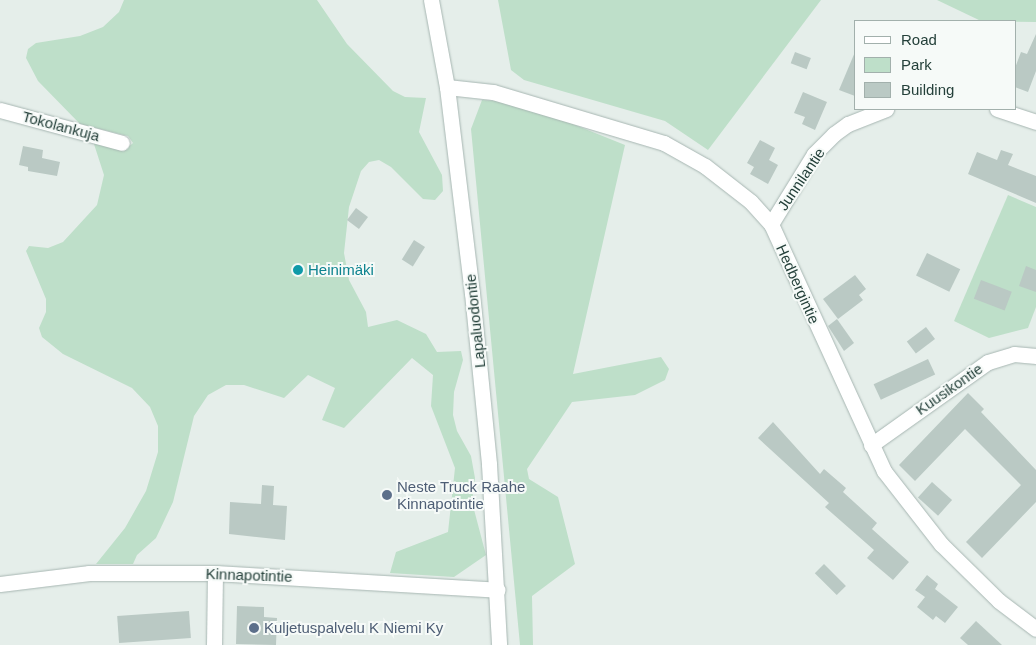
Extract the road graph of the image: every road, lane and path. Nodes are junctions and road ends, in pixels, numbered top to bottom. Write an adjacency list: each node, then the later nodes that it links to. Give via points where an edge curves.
1 (431, 0): 2 (street, Lapaluodontie)
2 (447, 87): 8 (street, Hedbergintie, via 493,92 664,143 705,166 751,202); 13 (street, Lapaluodontie, via 473,303)
3 (0, 110): 7 (street, Tokolankuja)
4 (883, 110): 8 (street, Junnilantie, via 848,124 814,154)
5 (1000, 110): 6 (street)
6 (1036, 122)
7 (122, 143)
8 (771, 224): 10 (street, Hedbergintie)
9 (1036, 356): 10 (street, Kuusikontie, via 1014,354 988,362)
10 (871, 445): 14 (street, Hedbergintie, via 894,486 941,544 999,602)
11 (216, 573): 12 (street, Kinnapotintie, via 89,573); 13 (street, Kinnapotintie); 15 (street)
12 (0, 584)
13 (497, 590): 16 (street, Lapaluodontie)
14 (1036, 629)
15 (214, 645)
16 (499, 645)

